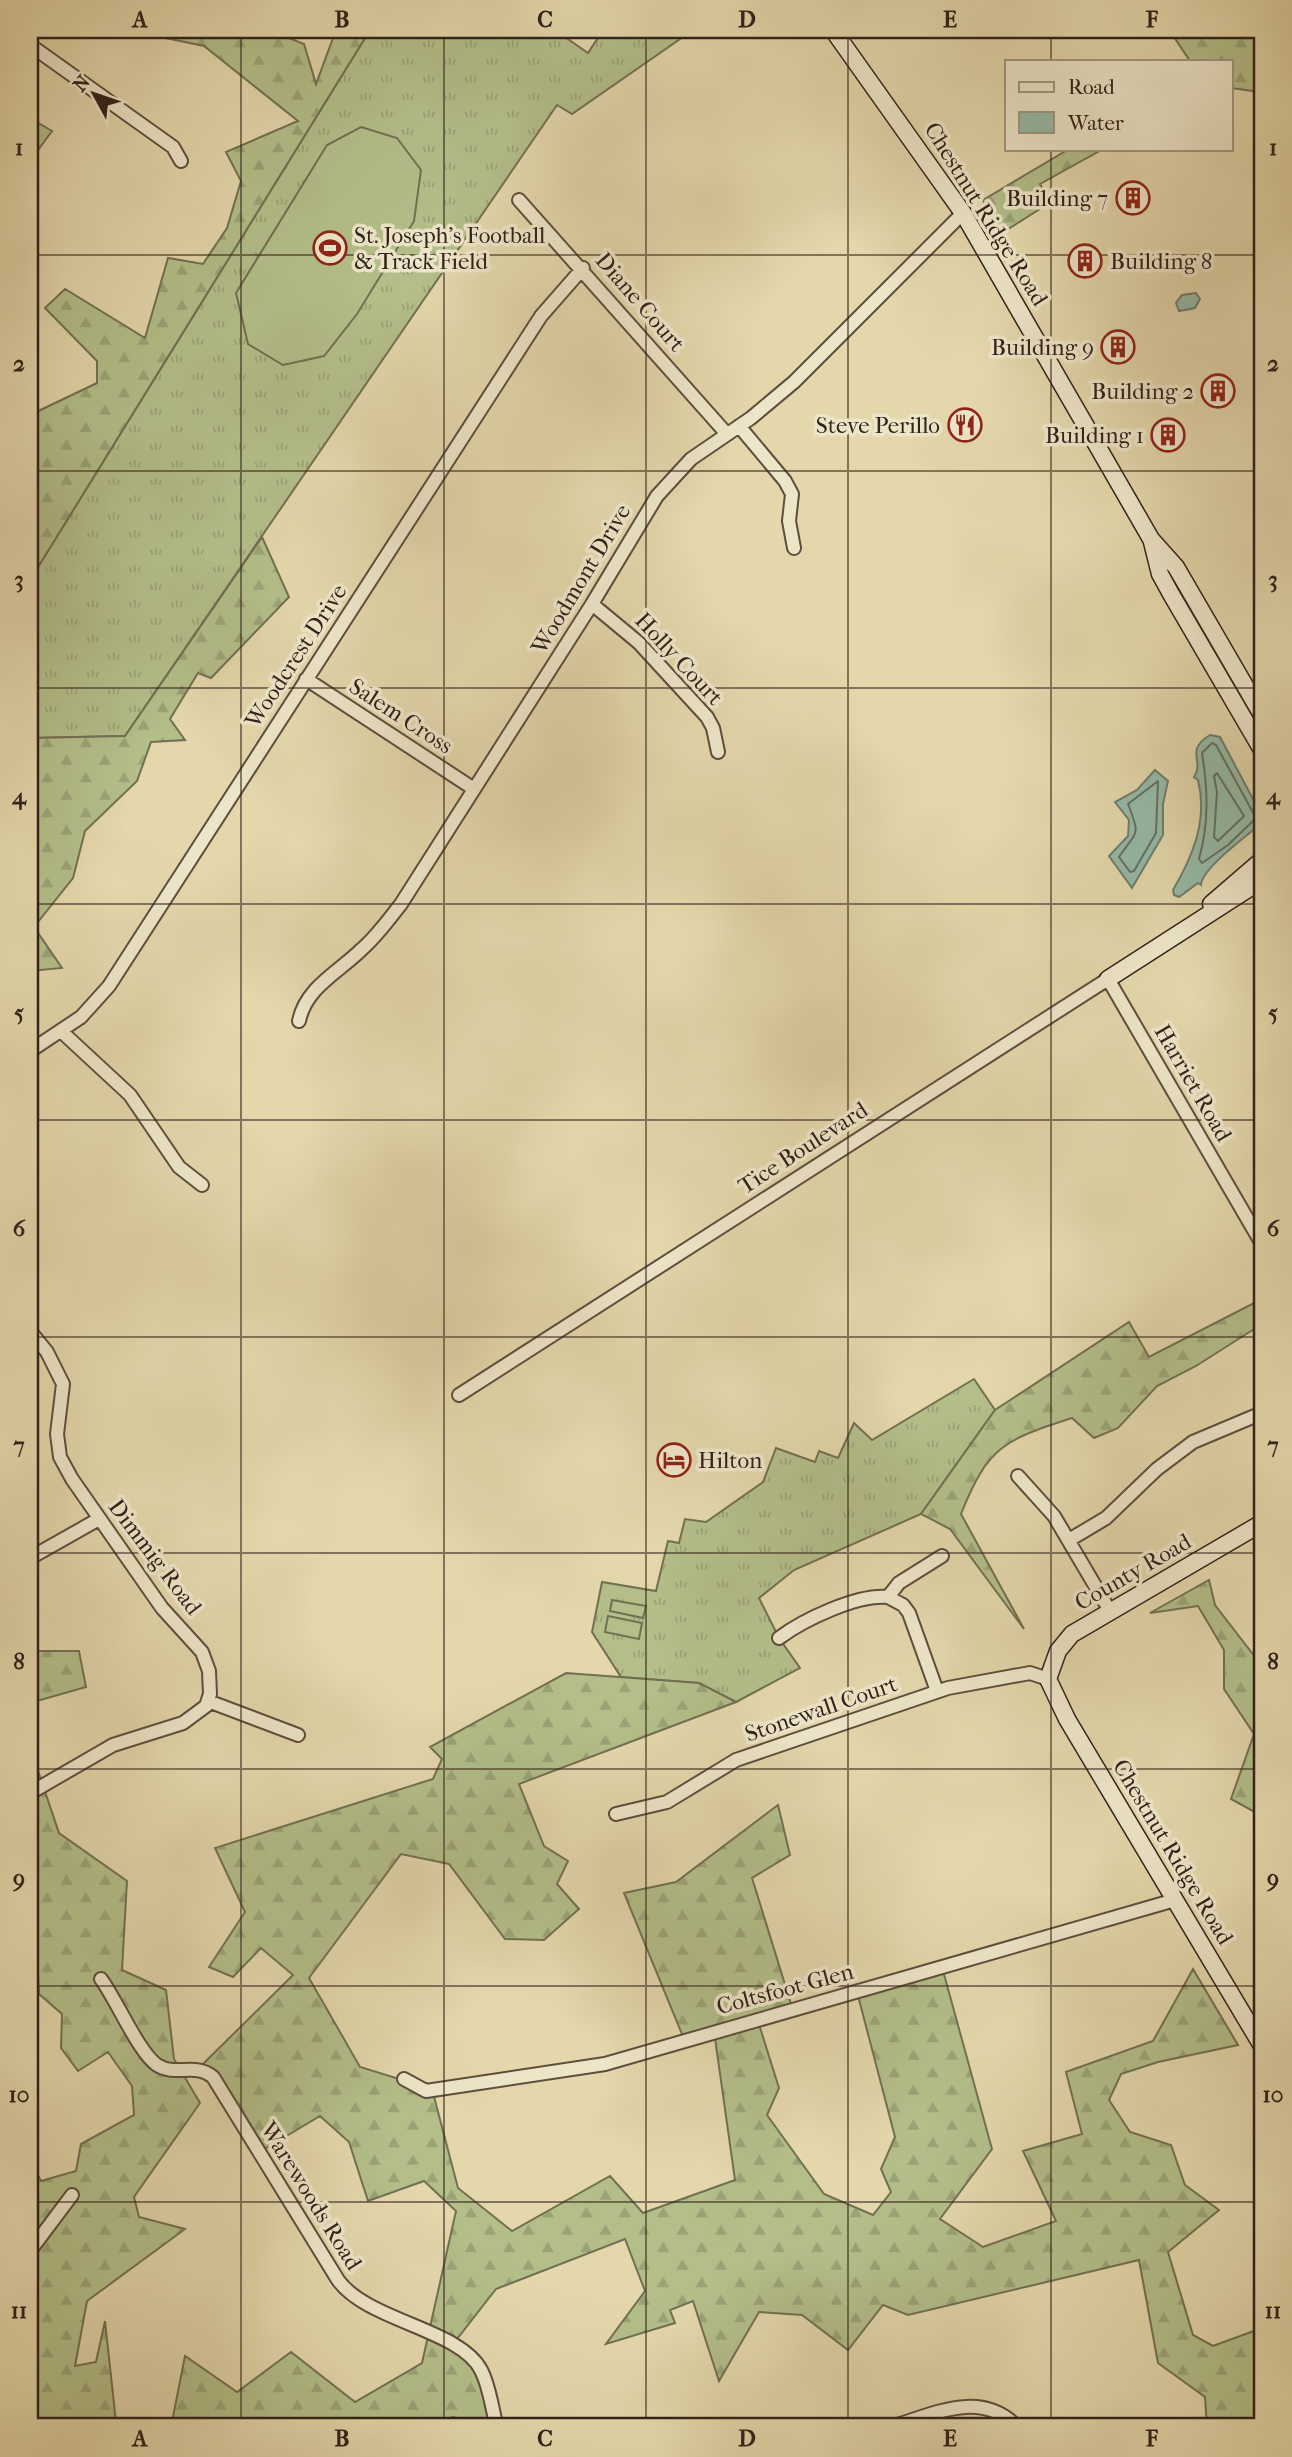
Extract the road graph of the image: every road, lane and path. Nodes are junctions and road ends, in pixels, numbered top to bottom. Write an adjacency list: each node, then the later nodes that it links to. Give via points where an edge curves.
1 (834, 30): 5 (main road, Chestnut Ridge Road)
2 (30, 45): 3 (street, via 173,147)
3 (181, 161)
4 (519, 200): 6 (street, Diane Court)
5 (963, 213): 7 (street, Woodmont Drive, via 794,382); 9 (main road, Chestnut Ridge Road)
6 (583, 268): 8 (street, Diane Court); 12 (street, Woodcrest Drive, via 541,316)
7 (739, 426): 8 (street, Woodmont Drive); 10 (street, via 792,494 789,521)
8 (726, 433): 11 (street, Woodmont Drive, via 691,459 657,496)
9 (1151, 540): 13 (main road, Chestnut Ridge Road, via 1177,567); 14 (main road, Chestnut Ridge Road, via 1160,574)
10 (794, 548)
11 (592, 604): 15 (street, Holly Court, via 639,643 706,717); 16 (street, Woodmont Drive)
12 (306, 679): 16 (street, Salem Cross); 22 (street, Woodcrest Drive, via 109,986)
13 (1262, 715)
14 (1262, 750)
15 (718, 752)
16 (474, 789): 21 (street, Woodmont Drive, via 395,911 365,947 314,989)
17 (1262, 853): 19 (main road)
18 (1262, 860): 19 (main road, Tice Boulevard)
19 (1255, 881): 20 (main road, Tice Boulevard)
20 (1108, 979): 25 (street, Harriet Road); 27 (street, Tice Boulevard)
21 (299, 1021)
22 (62, 1032): 23 (street, Woodcrest Drive); 24 (street, via 130,1095 179,1167)
23 (30, 1051)
24 (202, 1185)
25 (1262, 1244)
26 (30, 1331): 30 (street, Dimmig Road, via 63,1384 57,1434 61,1457)
27 (459, 1395)
28 (1262, 1413): 32 (street, via 1193,1442 1106,1518)
29 (1018, 1476): 32 (street, via 1048,1507)
30 (99, 1519): 34 (street); 40 (street, Dimmig Road, via 162,1608 202,1652 209,1671)
31 (1262, 1522): 36 (main road, County Road)
32 (1069, 1540): 36 (street)
33 (942, 1556): 35 (street, via 899,1583)
34 (30, 1558)
35 (888, 1597): 37 (street, via 871,1598 801,1622); 39 (street, via 909,1613)
36 (1110, 1611): 38 (main road, County Road, via 1067,1639)
37 (779, 1638)
38 (1048, 1679): 39 (street, Stonewall Court, via 1030,1673 1003,1675); 44 (main road, Chestnut Ridge Road)
39 (937, 1691): 43 (street, Stonewall Court, via 736,1760 667,1802)
40 (208, 1701): 41 (street); 42 (street, via 183,1723 113,1745)
41 (298, 1735)
42 (30, 1793)
43 (616, 1814)
44 (1175, 1900): 46 (main road, Chestnut Ridge Road); 47 (street, Coltsfoot Glen, via 605,2064 426,2091)
45 (101, 1979): 50 (street, Warewoods Road, via 144,2052 157,2065 173,2071 199,2068 213,2077 350,2294 450,2344 481,2370)
46 (1262, 2046)
47 (404, 2079)
48 (72, 2195): 49 (street)
49 (30, 2251)
50 (497, 2427)
51 (891, 2427): 52 (street, via 972,2405 997,2411)
52 (1017, 2427)

